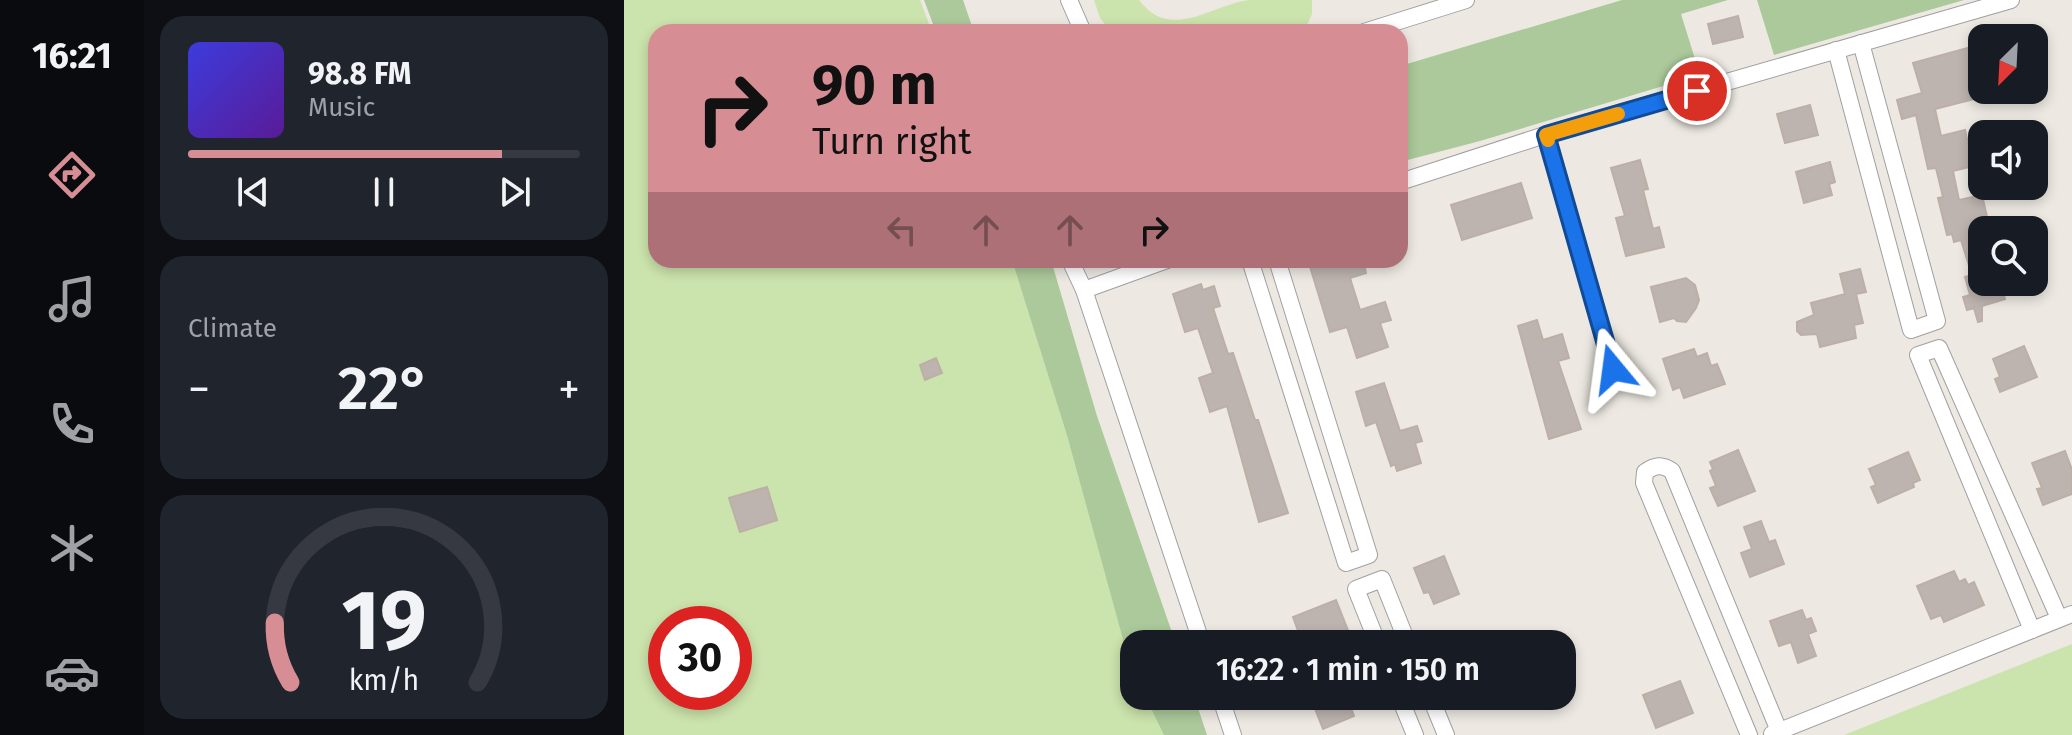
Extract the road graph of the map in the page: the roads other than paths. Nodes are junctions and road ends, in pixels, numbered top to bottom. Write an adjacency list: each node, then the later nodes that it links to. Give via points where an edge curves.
1 (1069, 0): 4 (street)
2 (1466, 0): 5 (street)
3 (2011, 0): 6 (street)
4 (1080, 24)
5 (1390, 24)
6 (1861, 43): 7 (street); 7 (street, via 1937,321 1911,330)
7 (1836, 50): 8 (street)
8 (1546, 135): 9 (street); 15 (street)
9 (1408, 179)
10 (1074, 268): 14 (street)
11 (1145, 268): 14 (street)
12 (1253, 268): 13 (street, via 1346,563 1369,555)
13 (1279, 268)
14 (1084, 290): 17 (street)
15 (1613, 369)
16 (2066, 616): 20 (street); 20 (street, via 1939,348 1918,355)
17 (1197, 630)
18 (1372, 630): 19 (street, via 1356,589 1382,579)
19 (1402, 630)
20 (2032, 630): 24 (street)
21 (1225, 710): 25 (street)
22 (1405, 710): 26 (street)
23 (1436, 710): 27 (street)
24 (1775, 733): 28 (street, via 1672,471 1663,465 1653,467 1645,472 1644,483)
25 (1233, 735)
26 (1415, 735)
27 (1446, 735)
28 (1749, 735)

